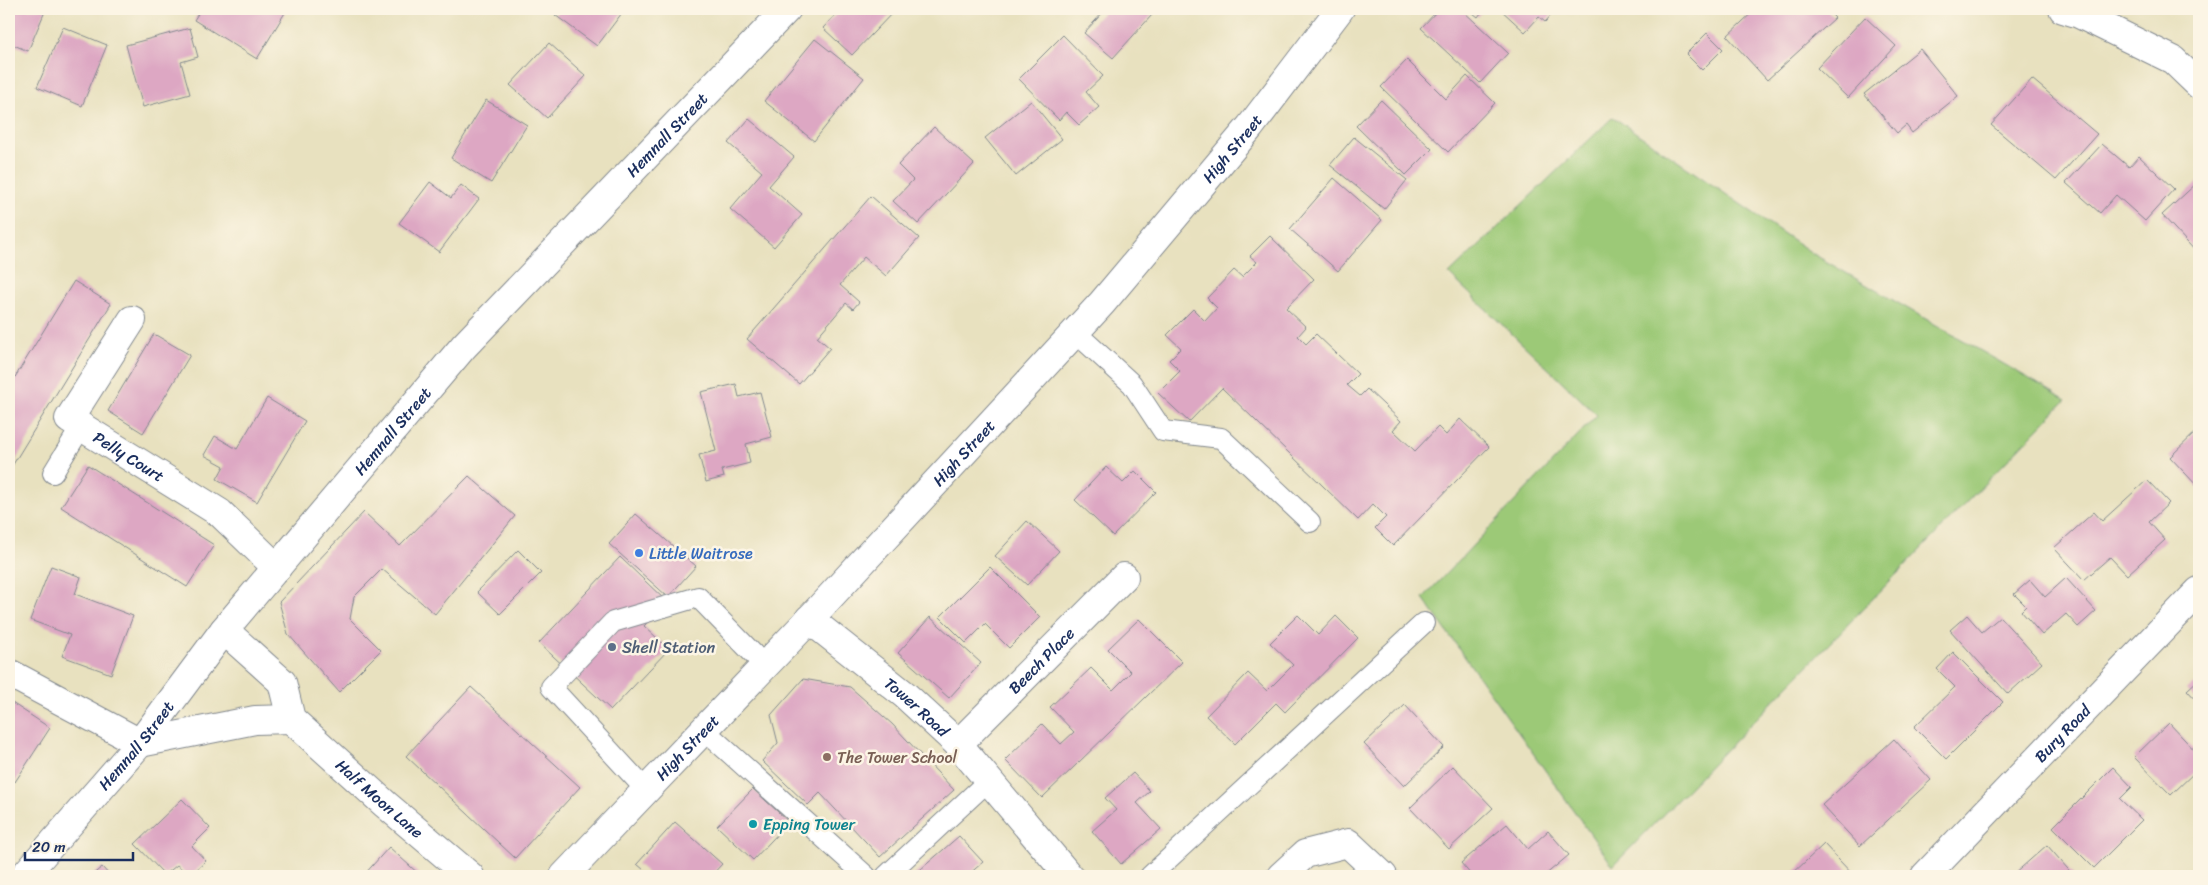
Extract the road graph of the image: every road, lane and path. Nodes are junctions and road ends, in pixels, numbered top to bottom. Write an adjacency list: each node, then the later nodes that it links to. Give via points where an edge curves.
1 (787, 9): 10 (street, Hemnall Street, via 464,346)
2 (1340, 9): 6 (street, High Street, via 1250,127)
3 (2063, 9): 4 (street, via 2173,60)
4 (2199, 85)
5 (132, 320): 7 (street, Pelly Court, via 69,420)
6 (1075, 332): 9 (lane, via 1132,384 1163,431 1221,438); 13 (street, High Street)
7 (81, 427): 8 (lane); 10 (street, Pelly Court, via 220,513)
8 (53, 473)
9 (1310, 522)
10 (277, 568): 15 (street, Hemnall Street)
11 (1124, 577): 21 (street, Beech Place)
12 (2199, 591): 33 (street, Bury Road)
13 (809, 619): 16 (street, High Street); 21 (street, Tower Road, via 905,695)
14 (1424, 623): 30 (lane)
15 (224, 630): 18 (street, via 282,682); 20 (street, Hemnall Street)
16 (765, 666): 19 (street, High Street); 23 (lane, via 698,597 614,622 552,686)
17 (9, 673): 20 (street)
18 (291, 719): 20 (street, via 255,720); 25 (street, Half Moon Lane)
19 (704, 730): 23 (street, High Street); 27 (lane)
20 (140, 743): 24 (street, Hemnall Street)
21 (958, 744): 22 (street, Tower Road)
22 (988, 781): 28 (lane); 29 (street, Tower Road)
23 (646, 790): 26 (street, High Street)
24 (24, 876)
25 (470, 876)
26 (564, 876)
27 (866, 876)
28 (886, 876)
29 (1069, 876)
30 (1150, 876)
31 (1281, 876): 32 (street, via 1305,854 1348,843)
32 (1383, 876)
33 (1925, 876)

